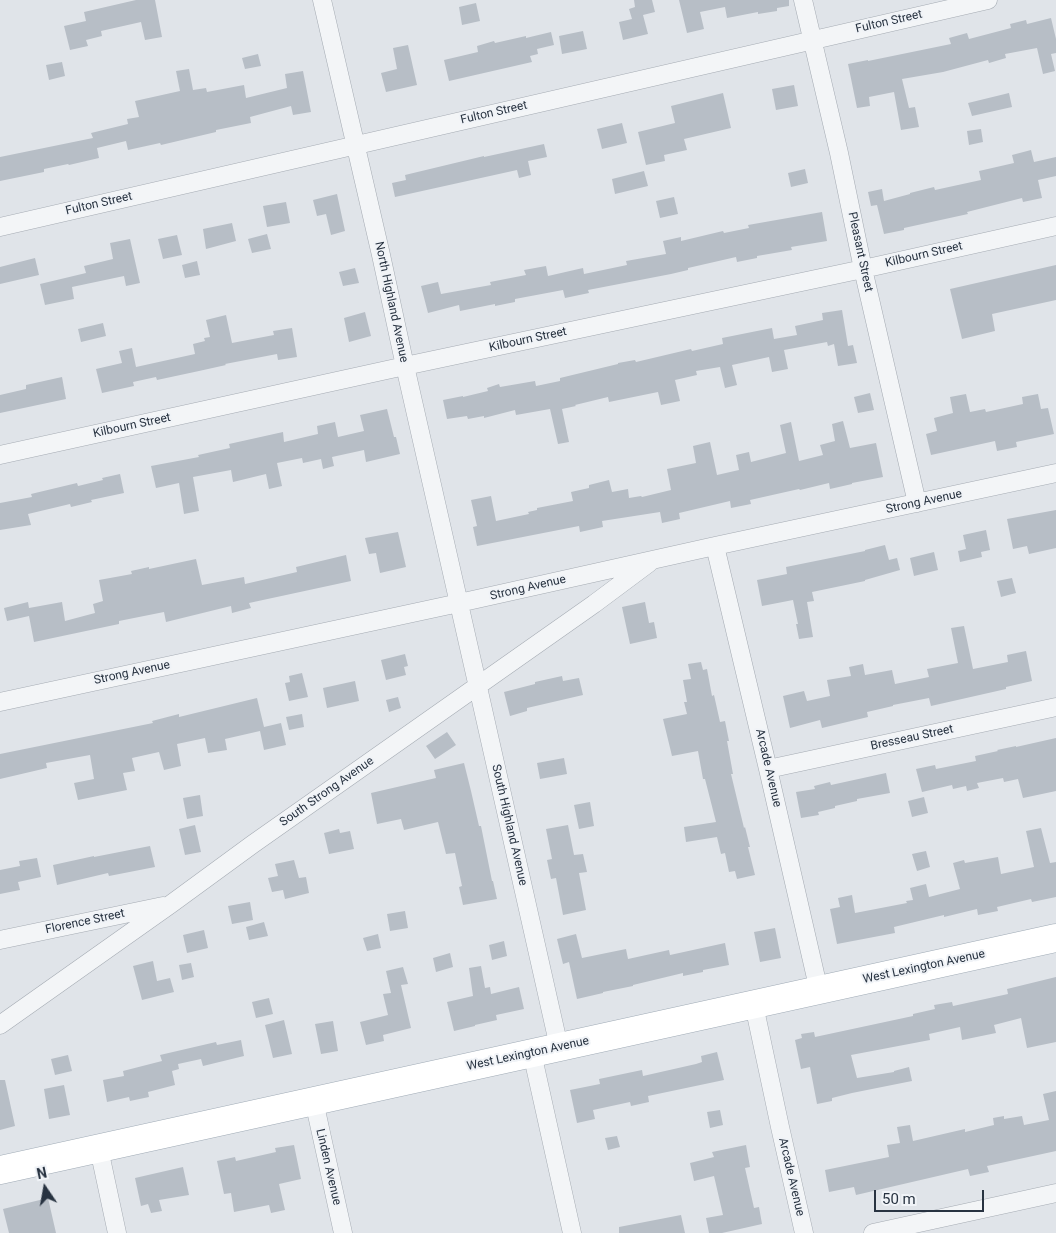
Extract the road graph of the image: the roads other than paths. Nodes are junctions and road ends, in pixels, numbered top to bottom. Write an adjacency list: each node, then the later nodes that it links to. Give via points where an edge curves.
1 (322, 0): 5 (street, North Highland Avenue)
2 (804, 0): 4 (street, Pleasant Street)
3 (988, 0): 4 (street, Fulton Street)
4 (813, 40): 5 (street, Fulton Street); 8 (street, Pleasant Street)
5 (356, 145): 7 (street, Fulton Street); 9 (street, North Highland Avenue)
6 (1056, 226): 8 (street, Kilbourn Street)
7 (0, 227)
8 (864, 269): 9 (street, Kilbourn Street); 12 (street, Pleasant Street)
9 (405, 366): 10 (street, Kilbourn Street); 15 (street, North Highland Avenue)
10 (0, 455)
11 (1056, 474): 12 (street, Strong Avenue)
12 (918, 503): 13 (street, Strong Avenue)
13 (715, 546): 14 (street, Strong Avenue); 19 (street, Arcade Avenue)
14 (653, 559): 15 (street, Strong Avenue); 16 (street, South Strong Avenue)
15 (459, 603): 16 (street, South Highland Avenue); 17 (street, Strong Avenue)
16 (478, 686): 20 (street, South Strong Avenue); 26 (street, South Highland Avenue)
17 (0, 702)
18 (1056, 707): 19 (street, Bresseau Street)
19 (768, 769): 23 (street, Arcade Avenue)
20 (171, 904): 22 (street, Florence Street); 25 (street, South Strong Avenue)
21 (1056, 938): 23 (main road, West Lexington Avenue)
22 (0, 940)
23 (819, 991): 24 (main road, West Lexington Avenue)
24 (754, 1004): 26 (main road, West Lexington Avenue); 35 (street, Arcade Avenue)
25 (0, 1025)
26 (559, 1047): 27 (main road, West Lexington Avenue)
27 (532, 1053): 28 (main road, West Lexington Avenue); 34 (street)
28 (314, 1101): 29 (main road, West Lexington Avenue); 33 (street, Linden Avenue)
29 (99, 1149): 30 (main road, West Lexington Avenue); 32 (street)
30 (0, 1170)
31 (1056, 1192): 36 (street)
32 (117, 1233)
33 (344, 1233)
34 (572, 1233)
35 (804, 1233)
36 (873, 1233)

